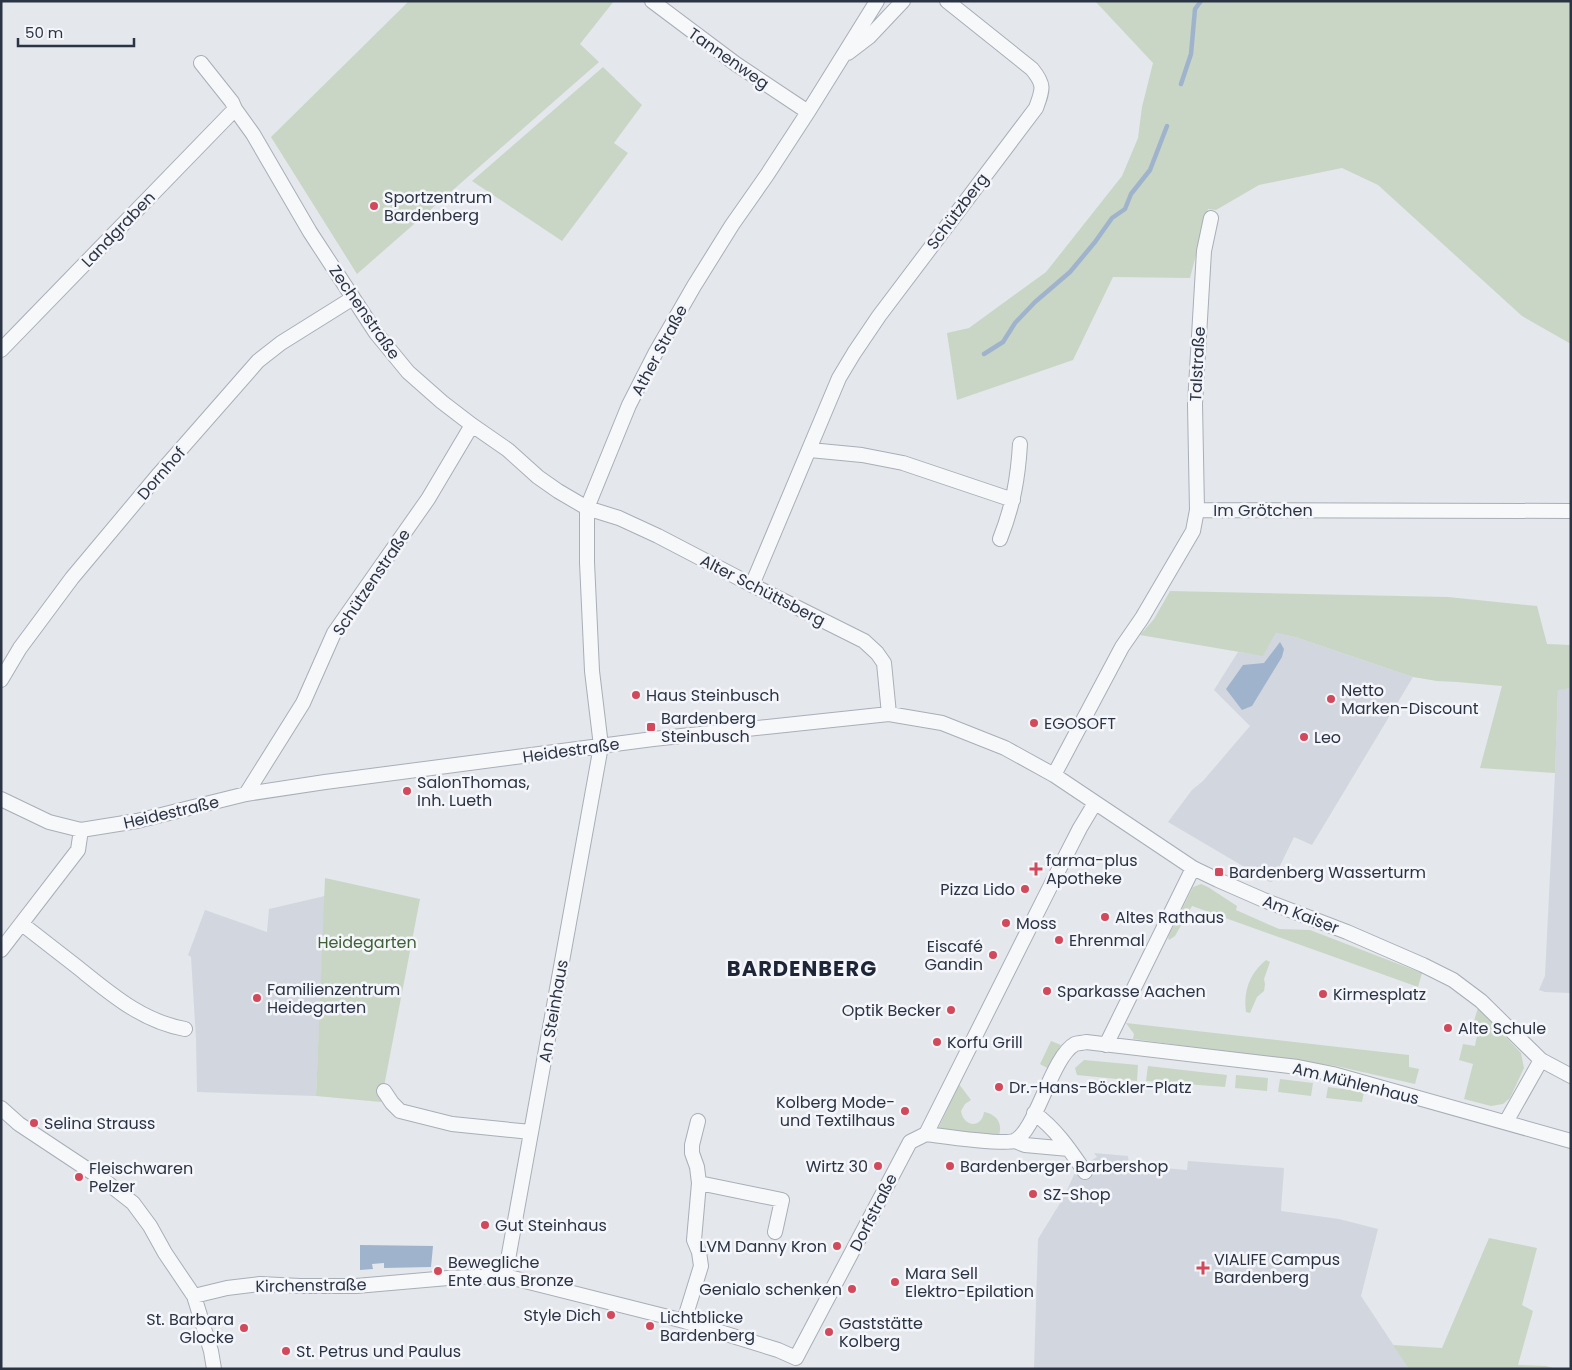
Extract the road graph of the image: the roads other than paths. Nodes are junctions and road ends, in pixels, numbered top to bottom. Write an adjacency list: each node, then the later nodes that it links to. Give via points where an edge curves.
1 (652, 1): 8 (street, Tannenweg, via 736,64)
2 (877, 1): 5 (street, Ather Straße)
3 (903, 1): 5 (street, via 869,37)
4 (947, 1): 14 (street, Schützberg, via 1032,69 1040,80 1042,93 1036,108 854,353 839,378)
5 (842, 58): 8 (street, Ather Straße)
6 (201, 63): 7 (street, Zechenstraße)
7 (235, 109): 10 (street, Zechenstraße); 11 (street, Landgraben)
8 (808, 112): 16 (street, Ather Straße, via 732,225 656,352 629,405)
9 (1211, 218): 17 (street, Talstraße, via 1204,251 1195,404)
10 (353, 298): 12 (street, Zechenstraße, via 408,372); 21 (street, Dornhof, via 258,361 72,578 20,648)
11 (1, 350)
12 (472, 425): 16 (street, Zechenstraße, via 558,491); 25 (street, Schützenstraße, via 428,499 334,633 303,703)
13 (1020, 444): 15 (street)
14 (810, 450): 15 (street, via 903,463); 20 (street, Schützberg)
15 (1013, 500): 19 (street)
16 (587, 508): 20 (street, Alter Schüttsberg, via 619,518); 23 (street, Ather Straße, via 591,662)
17 (1197, 510): 18 (street, Im Grötchen); 24 (street, Im Grötchen, via 1193,531 1122,647)
18 (1571, 511)
19 (1000, 539)
20 (752, 585): 22 (street, Alter Schüttsberg, via 864,641 877,653 884,663)
21 (1, 680)
22 (889, 714): 23 (street, Heidestraße); 24 (street, Heidestraße, via 942,723 1005,748)
23 (601, 746): 25 (street, Heidestraße); 41 (street, An Steinhaus)
24 (1054, 775): 27 (street, Am Kaiser)
25 (246, 794): 28 (street, Heidestraße, via 137,822)
26 (1, 799): 28 (street, Heidestraße, via 49,822)
27 (1095, 803): 29 (street, Am Kaiser); 42 (street, Dorfstraße)
28 (81, 830): 30 (street, via 78,850)
29 (1193, 868): 33 (street); 34 (street, Am Kaiser, via 1453,980 1481,1001)
30 (22, 924): 31 (street); 32 (street, via 128,1007 150,1019)
31 (1, 950)
32 (184, 1029)
33 (1106, 1045): 38 (street, via 1075,1044 1064,1054); 40 (street, Am Mühlenhaus, via 1333,1074)
34 (1541, 1060): 35 (street, Am Kaiser); 40 (street)
35 (1571, 1076)
36 (384, 1091): 41 (street, via 400,1110 452,1124)
37 (1, 1108): 50 (street, via 133,1203)
38 (1034, 1113): 43 (street, via 1025,1131); 45 (street)
39 (698, 1121): 47 (street, via 692,1153)
40 (1506, 1122): 44 (street, Am Mühlenhaus)
41 (531, 1132): 49 (street, An Steinhaus)
42 (926, 1134): 43 (street); 52 (street, Dorfstraße, via 910,1142)
43 (1015, 1141): 45 (street)
44 (1571, 1141)
45 (1069, 1149): 46 (street)
46 (1085, 1172)
47 (699, 1183): 48 (street, via 782,1200); 51 (street, via 694,1240 701,1266)
48 (775, 1232)
49 (504, 1276): 50 (street, Kirchenstraße, via 356,1286 260,1284); 51 (street, Dorfstraße)
50 (194, 1296): 53 (street, via 212,1351)
51 (684, 1321): 52 (street, Dorfstraße, via 778,1350)
52 (794, 1363)
53 (214, 1369)

